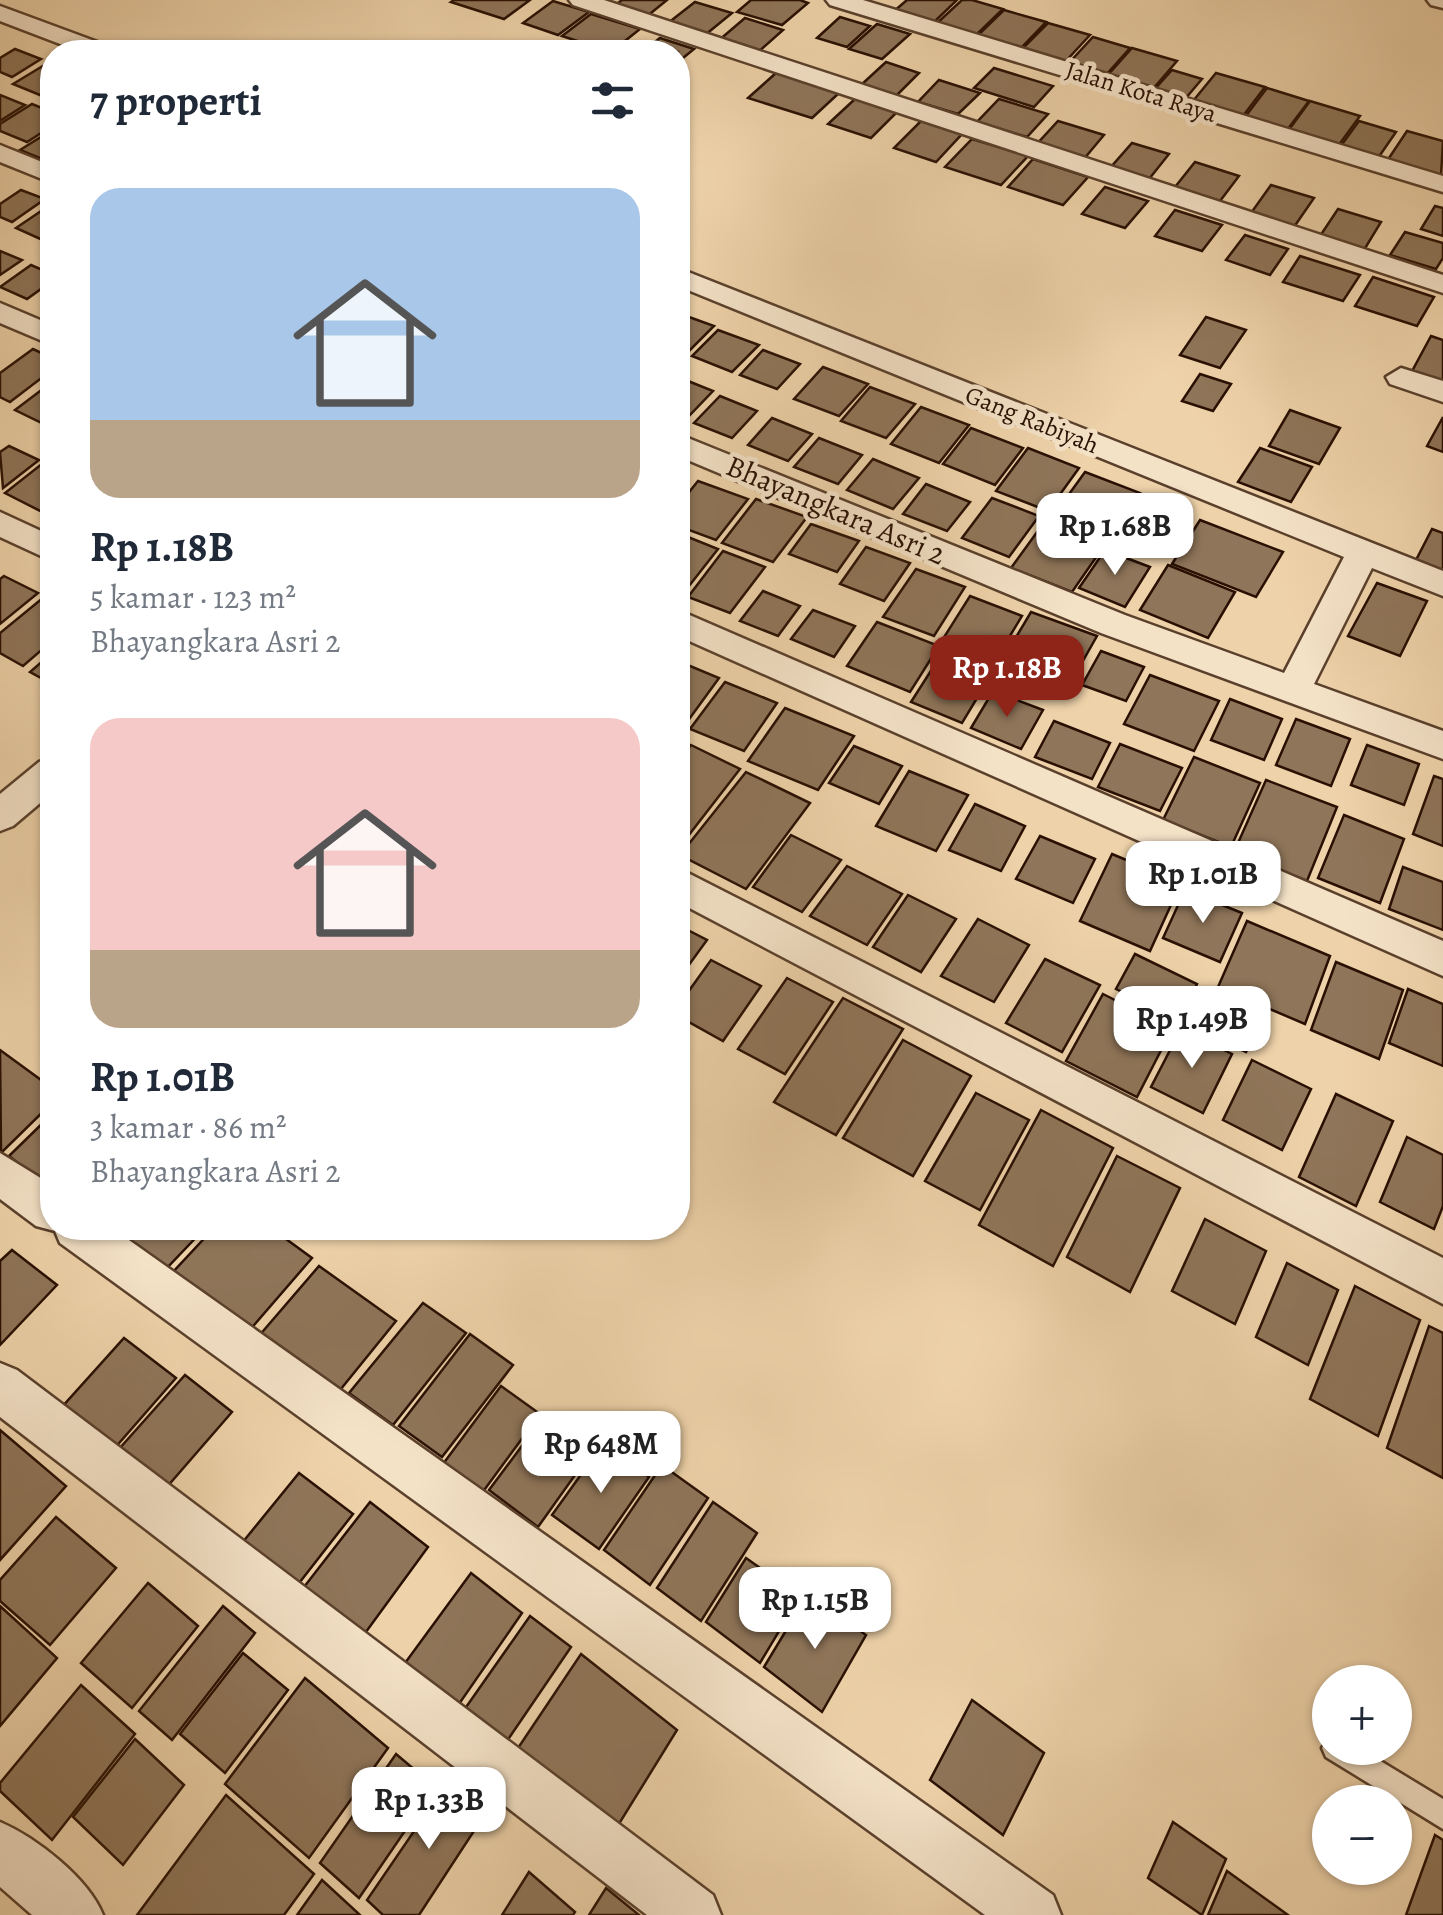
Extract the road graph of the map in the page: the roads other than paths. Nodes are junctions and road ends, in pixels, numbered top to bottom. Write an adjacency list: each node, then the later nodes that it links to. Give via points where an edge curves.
1 (582, 0): 9 (street)
2 (838, 0): 7 (street, Jalan Kota Raya)
3 (0, 13): 4 (street)
4 (71, 40)
5 (0, 153): 6 (street)
6 (40, 171)
7 (1443, 184)
8 (690, 281): 17 (street, Gang Rabiyah)
9 (1443, 284)
10 (0, 312): 11 (street)
11 (40, 330)
12 (1401, 377): 13 (street)
13 (1443, 392)
14 (690, 449): 20 (street, Bhayangkara Asri 2, via 1094,616)
15 (0, 523): 16 (street)
16 (40, 544)
17 (1362, 554): 18 (street, Gang Rabiyah); 20 (street)
18 (1443, 584)
19 (690, 627): 25 (street)
20 (1294, 689): 21 (street, Bhayangkara Asri 2)
21 (1443, 745)
22 (40, 782): 23 (street)
23 (0, 816)
24 (690, 890): 29 (street)
25 (1443, 959)
26 (0, 1173): 27 (street)
27 (40, 1202)
28 (93, 1240): 36 (street)
29 (1443, 1282)
30 (0, 1387): 35 (street)
31 (1363, 1765): 32 (lane)
32 (1443, 1814)
33 (0, 1850): 34 (street)
34 (75, 1915)
35 (693, 1915)
36 (1033, 1915)

